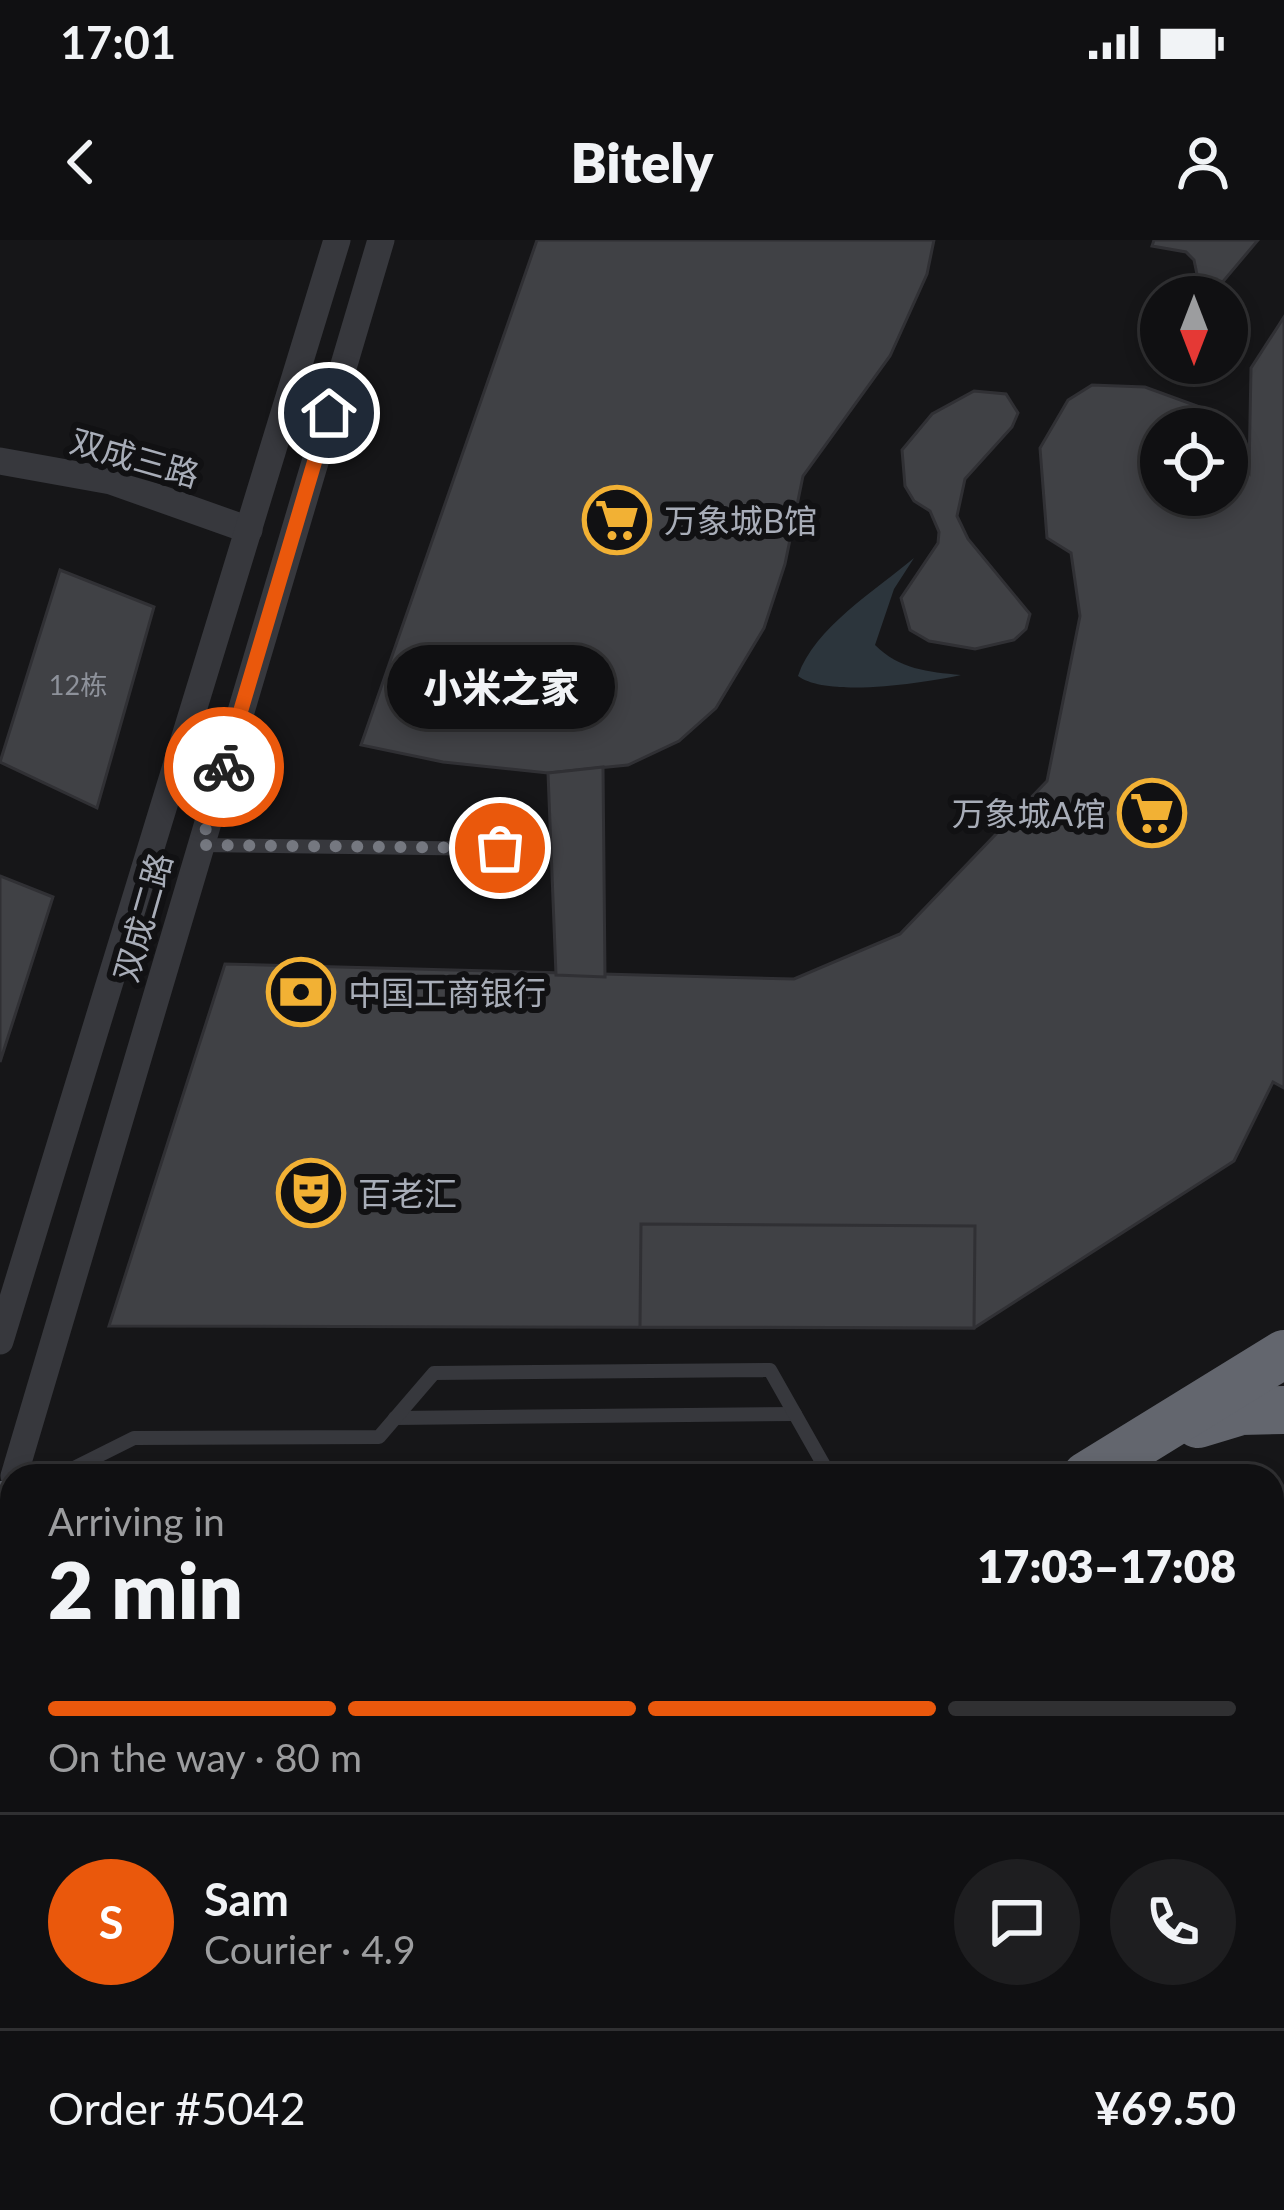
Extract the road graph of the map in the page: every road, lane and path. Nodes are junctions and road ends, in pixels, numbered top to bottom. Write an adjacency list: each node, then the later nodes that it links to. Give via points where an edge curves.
1 (337, 240): 4 (street, 双成二路)
2 (381, 240): 5 (street, 双成二路)
3 (0, 461): 4 (street, 双成三路, via 111,482)
4 (249, 530): 7 (street, 双成二路)
5 (201, 845): 6 (lane); 13 (street, 双成二路)
6 (500, 848)
7 (0, 1341)
8 (1284, 1354): 17 (highway)
9 (1284, 1377): 16 (main road, via 1218,1418)
10 (1284, 1410): 18 (highway, via 1210,1420)
11 (795, 1414): 12 (lane); 12 (lane, via 770,1370 478,1372 434,1373); 15 (lane)
12 (395, 1418): 14 (lane, via 379,1437 134,1438)
13 (19, 1464)
14 (82, 1464)
15 (823, 1464)
16 (1090, 1464)
17 (1107, 1464)
18 (1109, 1464)

